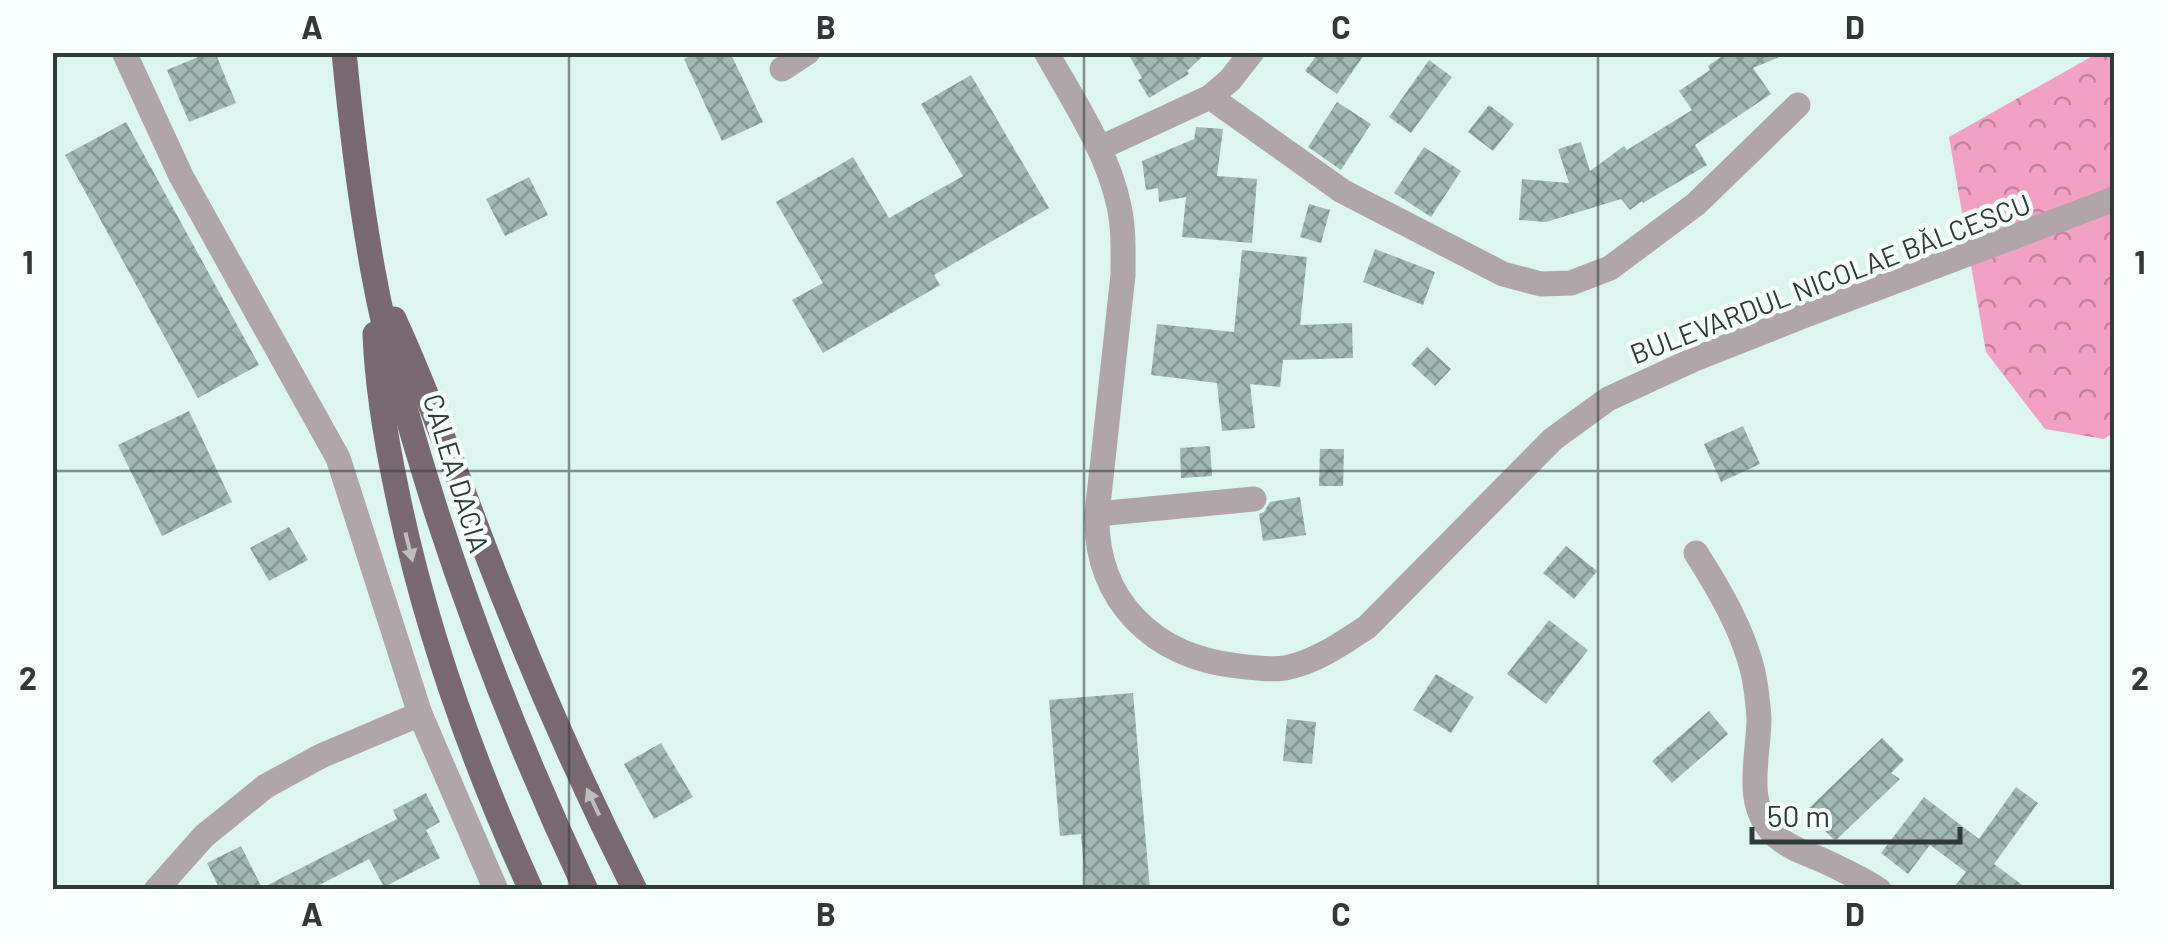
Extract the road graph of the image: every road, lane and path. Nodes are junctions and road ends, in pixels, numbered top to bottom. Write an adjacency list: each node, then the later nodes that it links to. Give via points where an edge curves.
1 (124, 52): 15 (street, via 181,176 338,458)
2 (344, 52): 11 (main road, CALEA DACIA)
3 (808, 52): 6 (street)
4 (1046, 52): 9 (street, BULEVARDUL NICOLAE BĂLCESCU)
5 (1252, 52): 7 (street)
6 (782, 69)
7 (1210, 97): 8 (street, via 1342,191 1503,274 1541,284 1571,283 1610,268 1696,204); 9 (street)
8 (1798, 105)
9 (1100, 148): 13 (street, BULEVARDUL NICOLAE BĂLCESCU, via 1124,236)
10 (2114, 199): 13 (street, BULEVARDUL NICOLAE BĂLCESCU, via 1732,344 1608,399 1553,438 1366,626 1306,662 1261,669 1224,665 1197,659 1146,630 1126,611 1102,566)
11 (374, 274): 18 (main road, one-way to 18, via 380,398 420,593); 19 (main road, CALEA DACIA, via 412,436 457,576 530,768); 20 (main road, one-way to 11, via 512,618)
12 (1254, 499): 13 (street)
13 (1097, 514)
14 (1696, 553): 21 (street, via 1753,672 1759,718 1754,793 1761,816 1787,844)
15 (420, 714): 16 (street, via 266,786 204,836); 17 (street)
16 (156, 890)
17 (496, 890)
18 (531, 890)
19 (586, 890)
20 (635, 890)
21 (1879, 890)

